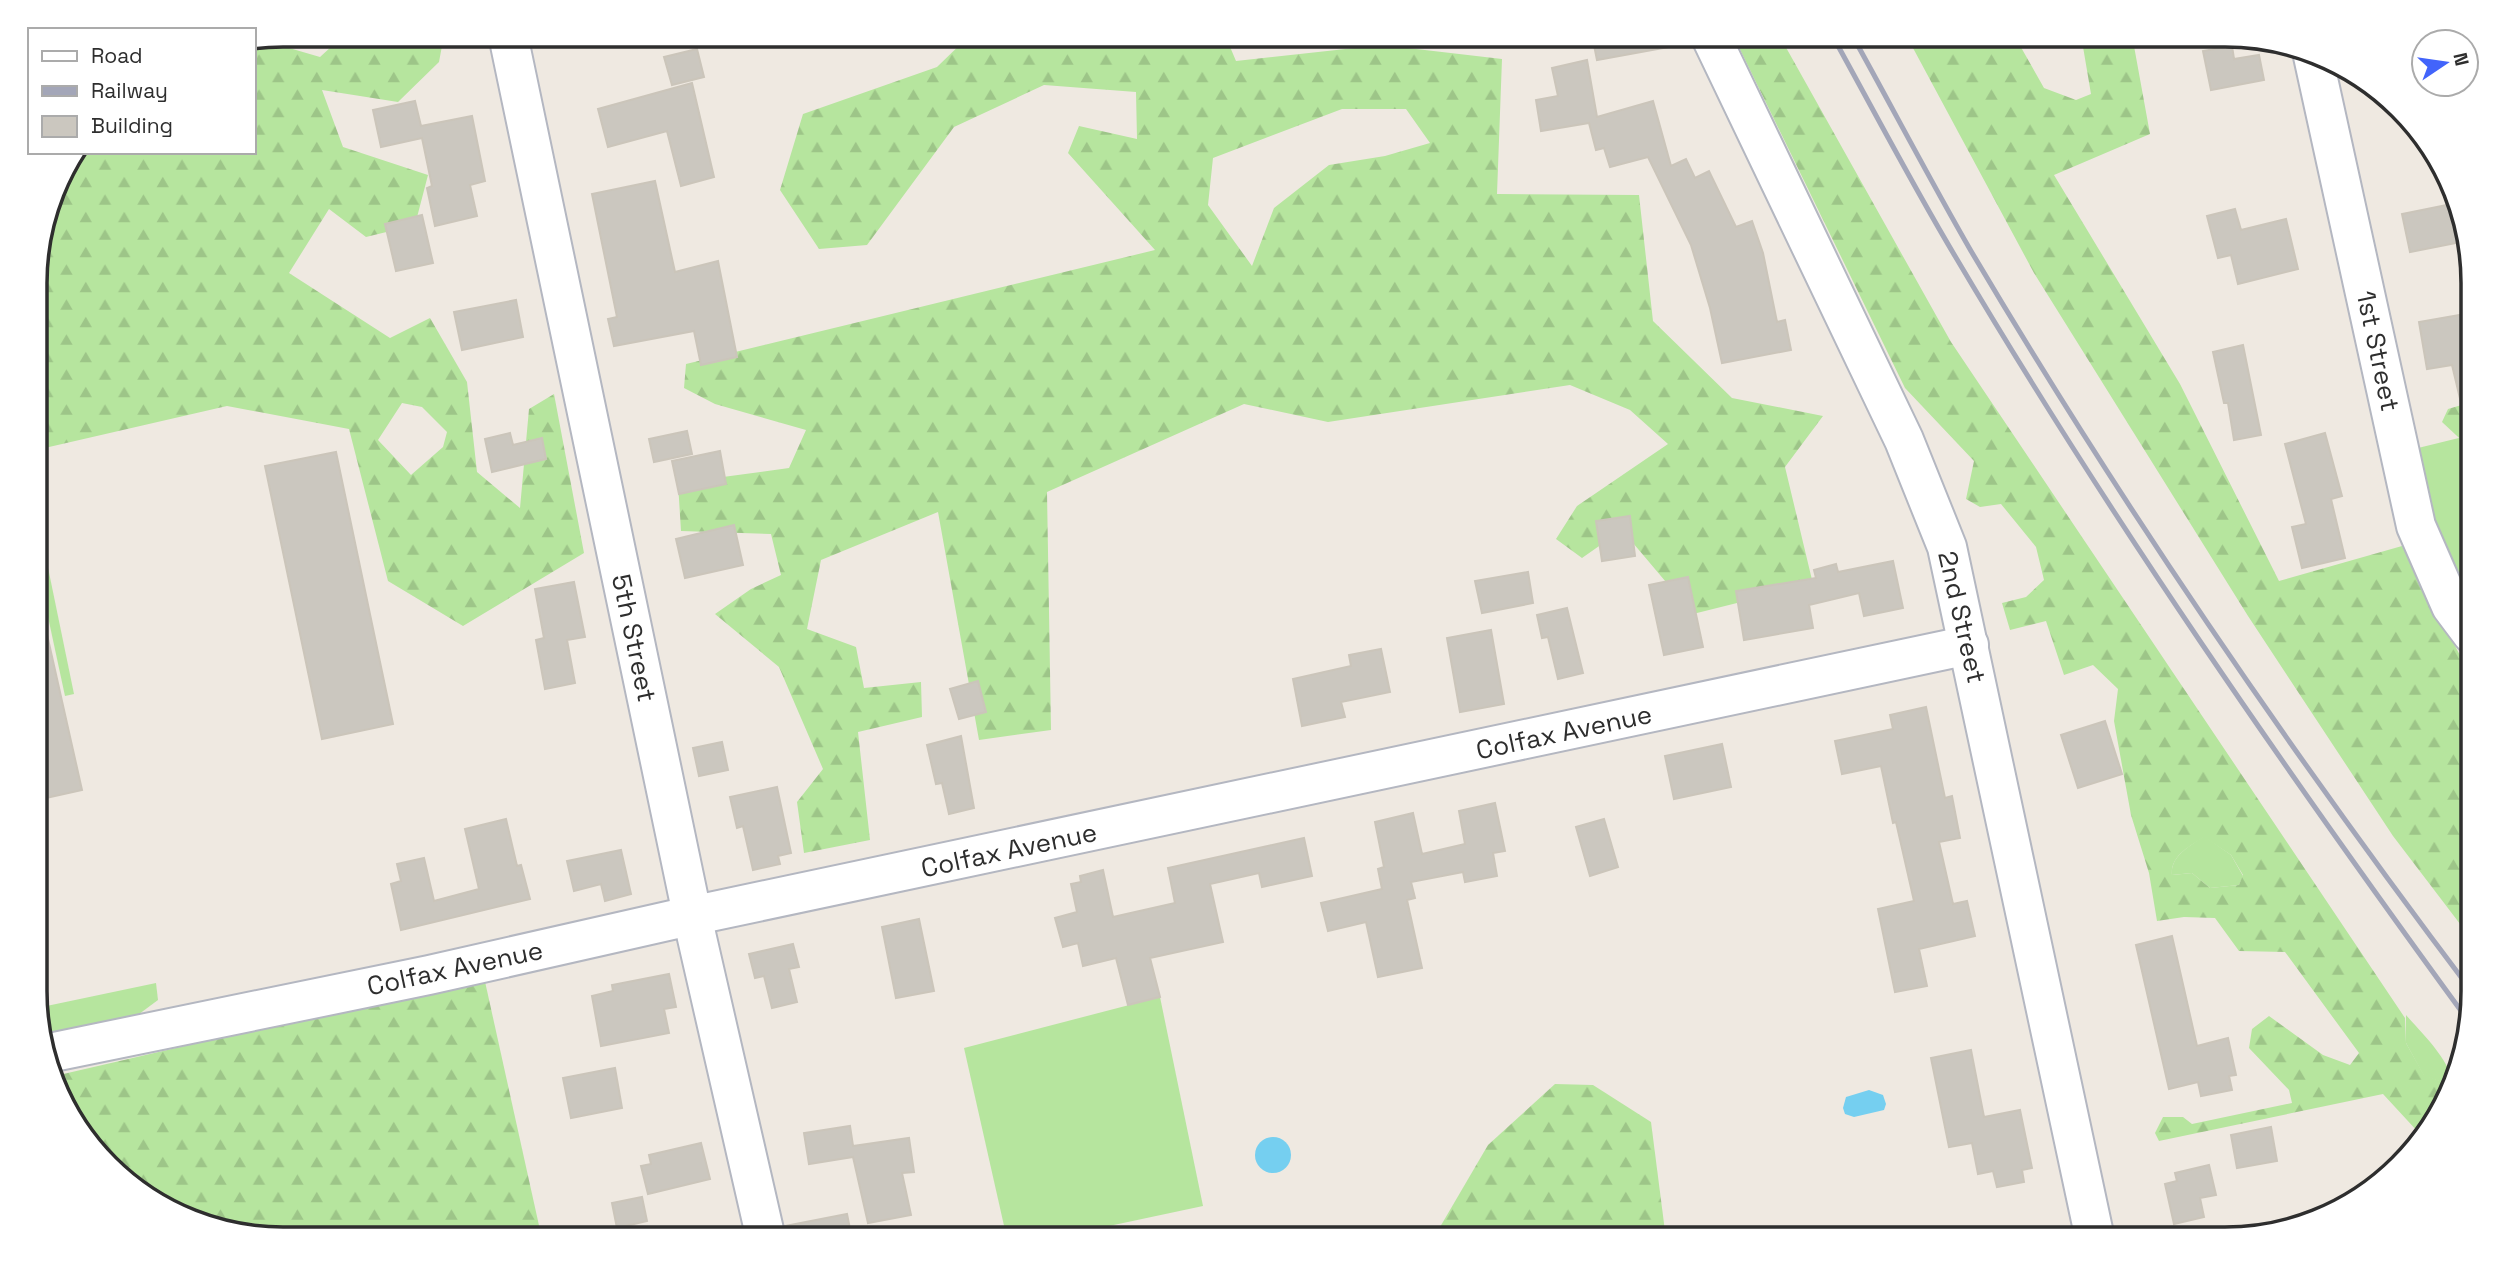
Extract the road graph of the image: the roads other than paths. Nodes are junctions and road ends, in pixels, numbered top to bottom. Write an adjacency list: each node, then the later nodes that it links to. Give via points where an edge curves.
1 (1716, 47): 5 (street, 2nd Street, via 1926,489 1947,548)
2 (511, 48): 6 (street, 5th Street)
3 (2315, 66): 4 (street, 1st Street, via 2416,526)
4 (2461, 619)
5 (1969, 645): 6 (street, Colfax Avenue); 8 (street, 2nd Street)
6 (693, 916): 7 (street, Colfax Avenue); 9 (street, 5th Street)
7 (55, 1052)
8 (2092, 1226)
9 (763, 1227)

